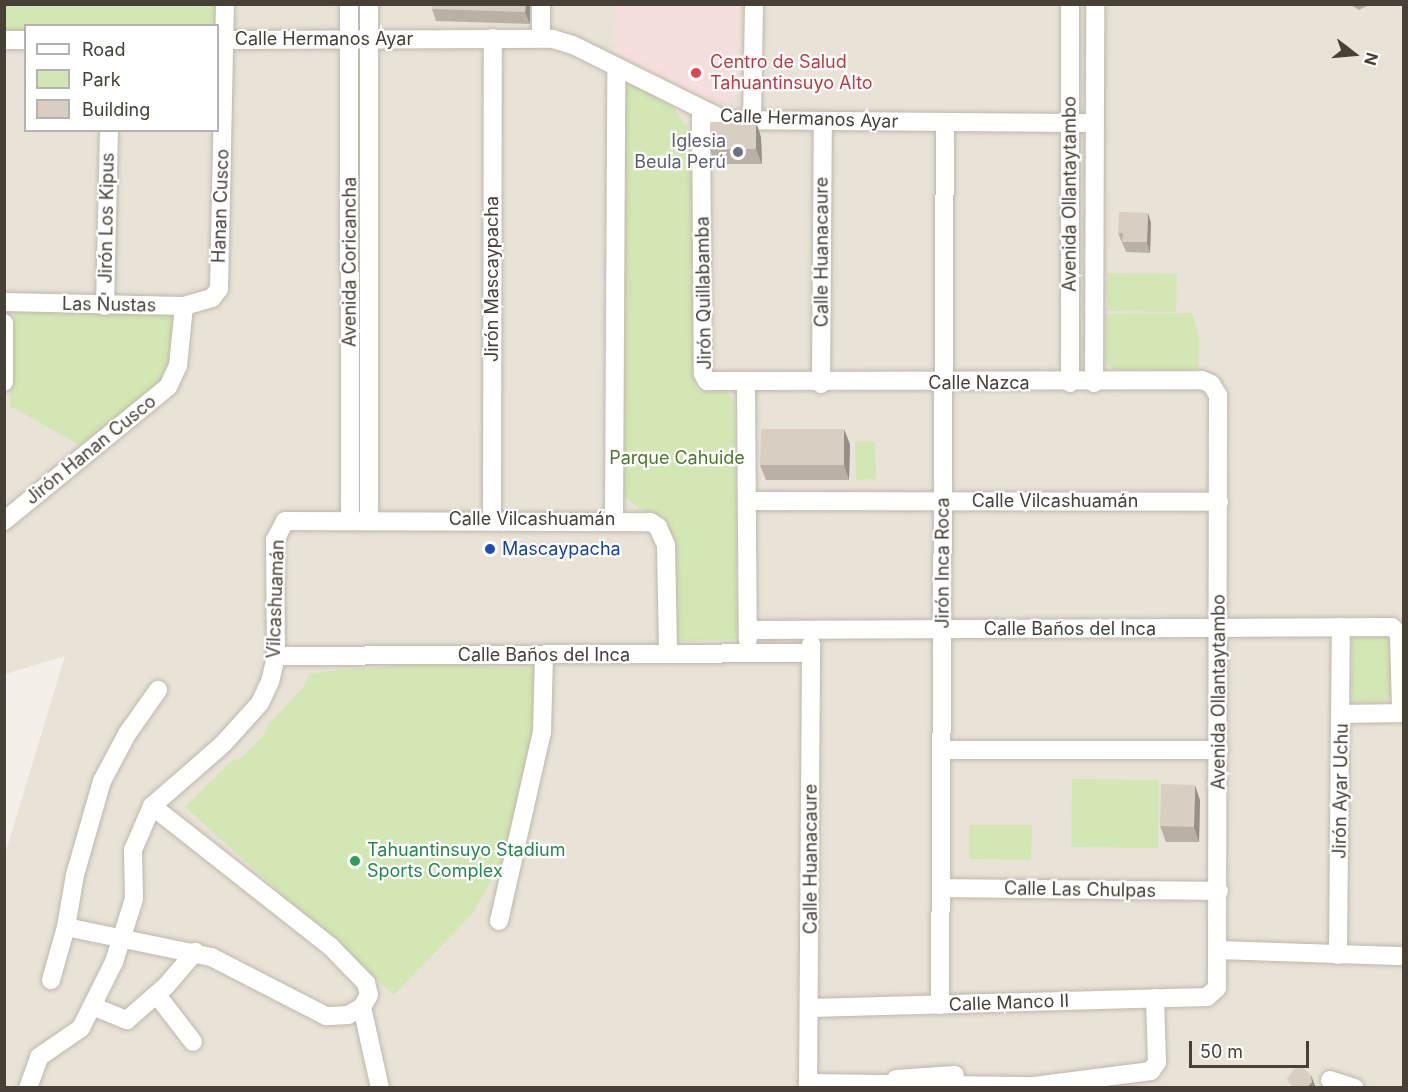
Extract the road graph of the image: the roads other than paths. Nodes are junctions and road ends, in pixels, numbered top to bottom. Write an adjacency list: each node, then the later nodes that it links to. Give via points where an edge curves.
1 (225, 4): 14 (street, Hanan Cusco)
2 (349, 4): 10 (street, Avenida Coricancha)
3 (369, 4): 11 (street, Avenida Coricancha)
4 (541, 4): 9 (street)
5 (754, 4): 17 (street)
6 (1070, 4): 20 (street, Avenida Ollantaytambo)
7 (1095, 4): 21 (street, Avenida Ollantaytambo)
8 (493, 38): 9 (street, Calle Hermanos Ayar); 11 (street, Calle Hermanos Ayar); 41 (street, Jirón Mascaypacha)
9 (541, 38): 15 (street, Calle Hermanos Ayar, via 563,41)
10 (349, 39): 11 (street, Calle Hermanos Ayar); 14 (street, Calle Hermanos Ayar); 39 (street, Avenida Coricancha)
11 (369, 39): 40 (street, Avenida Coricancha)
12 (4, 40): 13 (street)
13 (24, 40)
14 (221, 40): 23 (street, Hanan Cusco, via 219,289)
15 (616, 68): 16 (street, Calle Hermanos Ayar); 42 (street)
16 (701, 111): 17 (street, Calle Hermanos Ayar, via 724,120); 32 (street, Jirón Quillabamba, via 704,374 715,383)
17 (752, 120): 18 (street, Calle Hermanos Ayar)
18 (823, 121): 19 (street, Calle Hermanos Ayar); 33 (street, Calle Huanacaure)
19 (945, 122): 20 (street, Calle Hermanos Ayar); 29 (street, Jirón Inca Roca)
20 (1070, 123): 21 (street, Calle Hermanos Ayar); 30 (street, Avenida Ollantaytambo)
21 (1095, 123): 31 (street, Avenida Ollantaytambo)
22 (109, 132): 25 (street, Jirón Los Kipus)
23 (212, 298): 26 (street, Las Ñustas)
24 (4, 302): 25 (street, Las Ñustas)
25 (105, 306): 26 (street, Las Ñustas)
26 (184, 306): 38 (street, Jirón Hanan Cusco, via 178,366 168,387)
27 (4, 322): 28 (street)
28 (4, 382)
29 (943, 383): 30 (street, Calle Nazca); 33 (street, Calle Nazca); 36 (street, Jirón Inca Roca)
30 (1070, 383): 31 (street, Calle Nazca)
31 (1094, 383): 34 (street, Calle Nazca, via 1202,380)
32 (746, 384): 33 (street, Calle Nazca); 35 (street)
33 (821, 384)
34 (1211, 384): 37 (street, Avenida Ollantaytambo, via 1218,395)
35 (747, 501): 36 (street, Calle Vilcashuamán); 47 (street)
36 (943, 501): 37 (street, Calle Vilcashuamán); 46 (street, Jirón Inca Roca)
37 (1219, 502): 45 (street, Avenida Ollantaytambo)
38 (8, 514)
39 (350, 519): 40 (street, Calle Vilcashuamán); 43 (street, Calle Vilcashuamán, via 294,519)
40 (369, 519): 41 (street, Calle Vilcashuamán)
41 (492, 519): 42 (street, Calle Vilcashuamán)
42 (614, 519): 50 (street, Calle Vilcashuamán, via 651,522 663,535)
43 (278, 528): 53 (street, Vilcashuamán)
44 (1341, 627): 45 (street, Calle Baños del Inca); 55 (street, Calle Baños del Inca, via 1392,627 1399,634); 56 (street, Jirón Ayar Uchu)
45 (1219, 628): 46 (street, Calle Baños del Inca); 58 (street, Avenida Ollantaytambo)
46 (942, 629): 48 (street, Calle Baños del Inca); 57 (street, Jirón Inca Roca)
47 (748, 630): 48 (street, Calle Baños del Inca); 51 (street)
48 (811, 630): 49 (street, Calle Huanacaure)
49 (811, 653): 51 (street, Calle Baños del Inca); 76 (street, Calle Huanacaure)
50 (668, 654): 51 (street, Calle Baños del Inca); 52 (street, Calle Baños del Inca)
51 (748, 654)
52 (544, 655): 53 (street, Calle Baños del Inca); 62 (street, via 542,732)
53 (276, 656): 59 (street, Vilcashuamán, via 260,703 223,744)
54 (158, 690): 63 (street, via 127,735 102,782 75,875)
55 (1402, 713): 56 (street)
56 (1342, 714): 67 (street, Jirón Ayar Uchu)
57 (942, 750): 58 (street); 60 (street, Jirón Inca Roca)
58 (1219, 750): 61 (street, Avenida Ollantaytambo)
59 (153, 806): 64 (street, Vilcashuamán, via 134,850 134,899); 75 (street, via 330,946 366,983 369,995)
60 (941, 888): 61 (street, Calle Las Chulpas); 73 (street, Jirón Inca Roca)
61 (1219, 891): 65 (street, Avenida Ollantaytambo)
62 (499, 921)
63 (66, 927): 64 (street); 69 (street)
64 (122, 941): 66 (street); 74 (street, Vilcashuamán)
65 (1219, 950): 67 (street); 71 (street, Avenida Ollantaytambo, via 1217,988)
66 (195, 952): 70 (street); 75 (street, via 236,968 326,1016 348,1015)
67 (1338, 955): 68 (street)
68 (1404, 956)
69 (51, 980)
70 (157, 995): 74 (street, via 127,1020); 77 (street)
71 (1207, 997): 72 (street, Calle Manco II)
72 (1155, 998): 73 (street, Calle Manco II); 78 (street)
73 (940, 1005): 76 (street, Calle Manco II)
74 (92, 1006): 84 (street, Vilcashuamán, via 75,1035 39,1057)
75 (362, 1007): 85 (street)
76 (811, 1008): 81 (street, Calle Huanacaure)
77 (193, 1042)
78 (1154, 1067): 80 (street, via 1034,1075 918,1075); 83 (street)
79 (1330, 1080): 86 (street)
80 (879, 1082): 81 (street); 82 (street)
81 (809, 1085)
82 (918, 1087): 83 (street)
83 (1034, 1087)
84 (28, 1088)
85 (380, 1088)
86 (1355, 1088)

